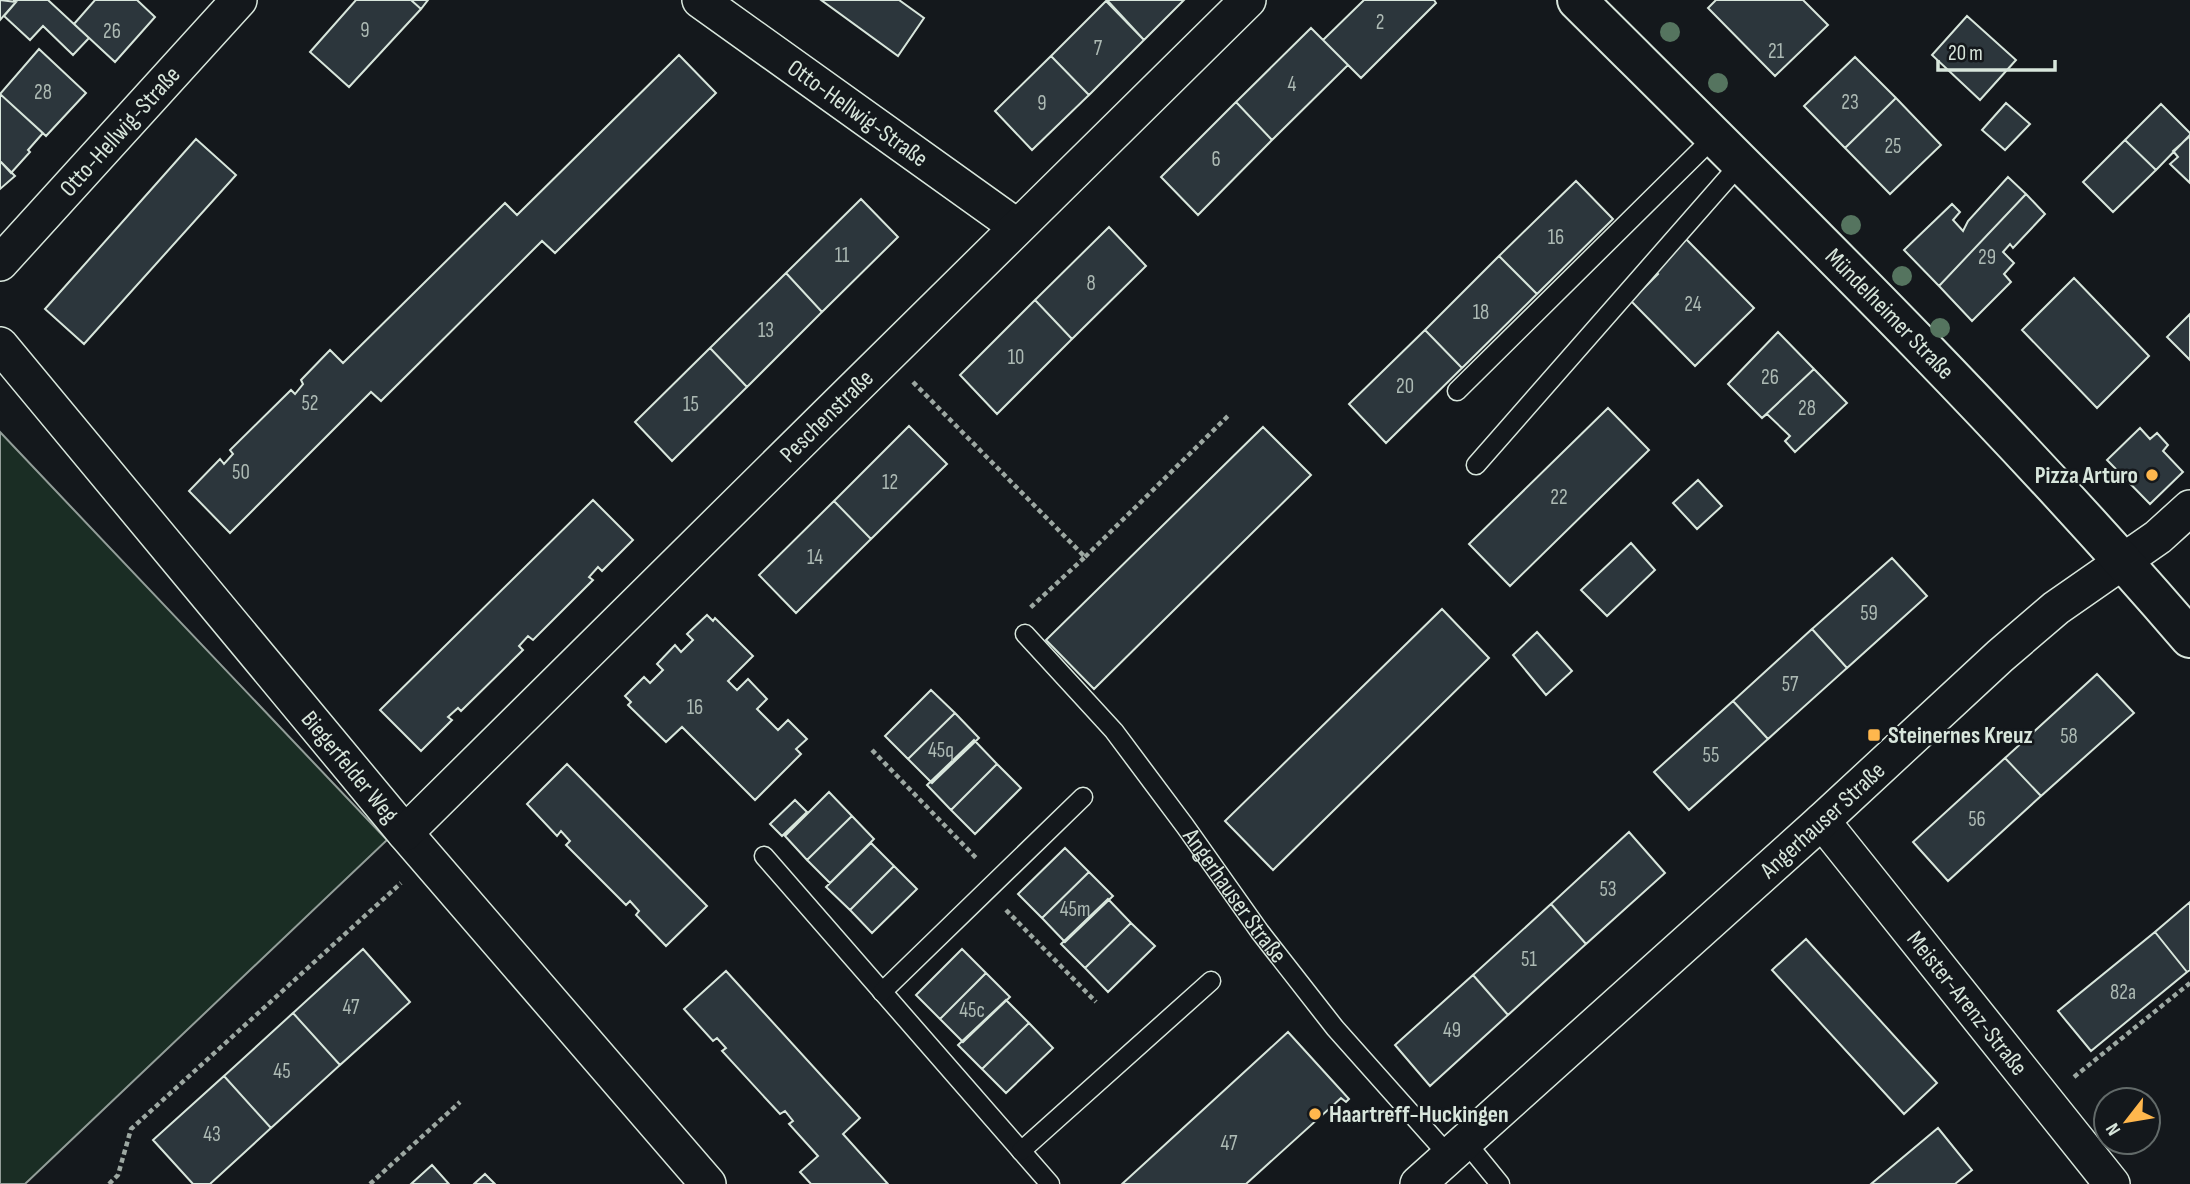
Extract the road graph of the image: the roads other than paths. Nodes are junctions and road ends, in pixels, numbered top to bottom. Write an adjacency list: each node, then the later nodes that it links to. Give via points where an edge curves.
1 (239, 0): 8 (street, Otto-Hellwig-Straße)
2 (700, 0): 7 (street, Otto-Hellwig-Straße)
3 (1248, 0): 7 (street, Peschenstraße)
4 (1593, 5): 5 (main road, Mündelheimer Straße)
5 (1714, 137): 6 (main road, Mündelheimer Straße); 10 (lane)
6 (1740, 164): 11 (lane); 13 (main road, Mündelheimer Straße, via 1881,303)
7 (1016, 226): 18 (street, Peschenstraße)
8 (0, 263)
9 (0, 345): 18 (street, Biegerfelder Weg)
10 (1457, 391)
11 (1476, 465)
12 (2190, 508): 13 (street, Angerhauser Straße)
13 (2123, 561): 15 (main road, Mündelheimer Straße); 17 (street, Angerhauser Straße, via 2056,608)
14 (1025, 634): 22 (lane, Angerhauser Straße, via 1114,731 1335,1028)
15 (2190, 638)
16 (1083, 797): 21 (lane)
17 (1822, 821): 22 (street, Angerhauser Straße); 28 (street, Meister-Arenz-Straße)
18 (416, 846): 24 (street, Biegerfelder Weg)
19 (764, 856): 21 (lane)
20 (1211, 981): 23 (lane)
21 (882, 992): 23 (lane)
22 (1457, 1149): 26 (street, Angerhauser Straße); 27 (lane, Angerhauser Straße)
23 (1021, 1151): 25 (lane)
24 (708, 1184)
25 (1051, 1184)
26 (1418, 1184)
27 (1500, 1184)
28 (2112, 1184)

